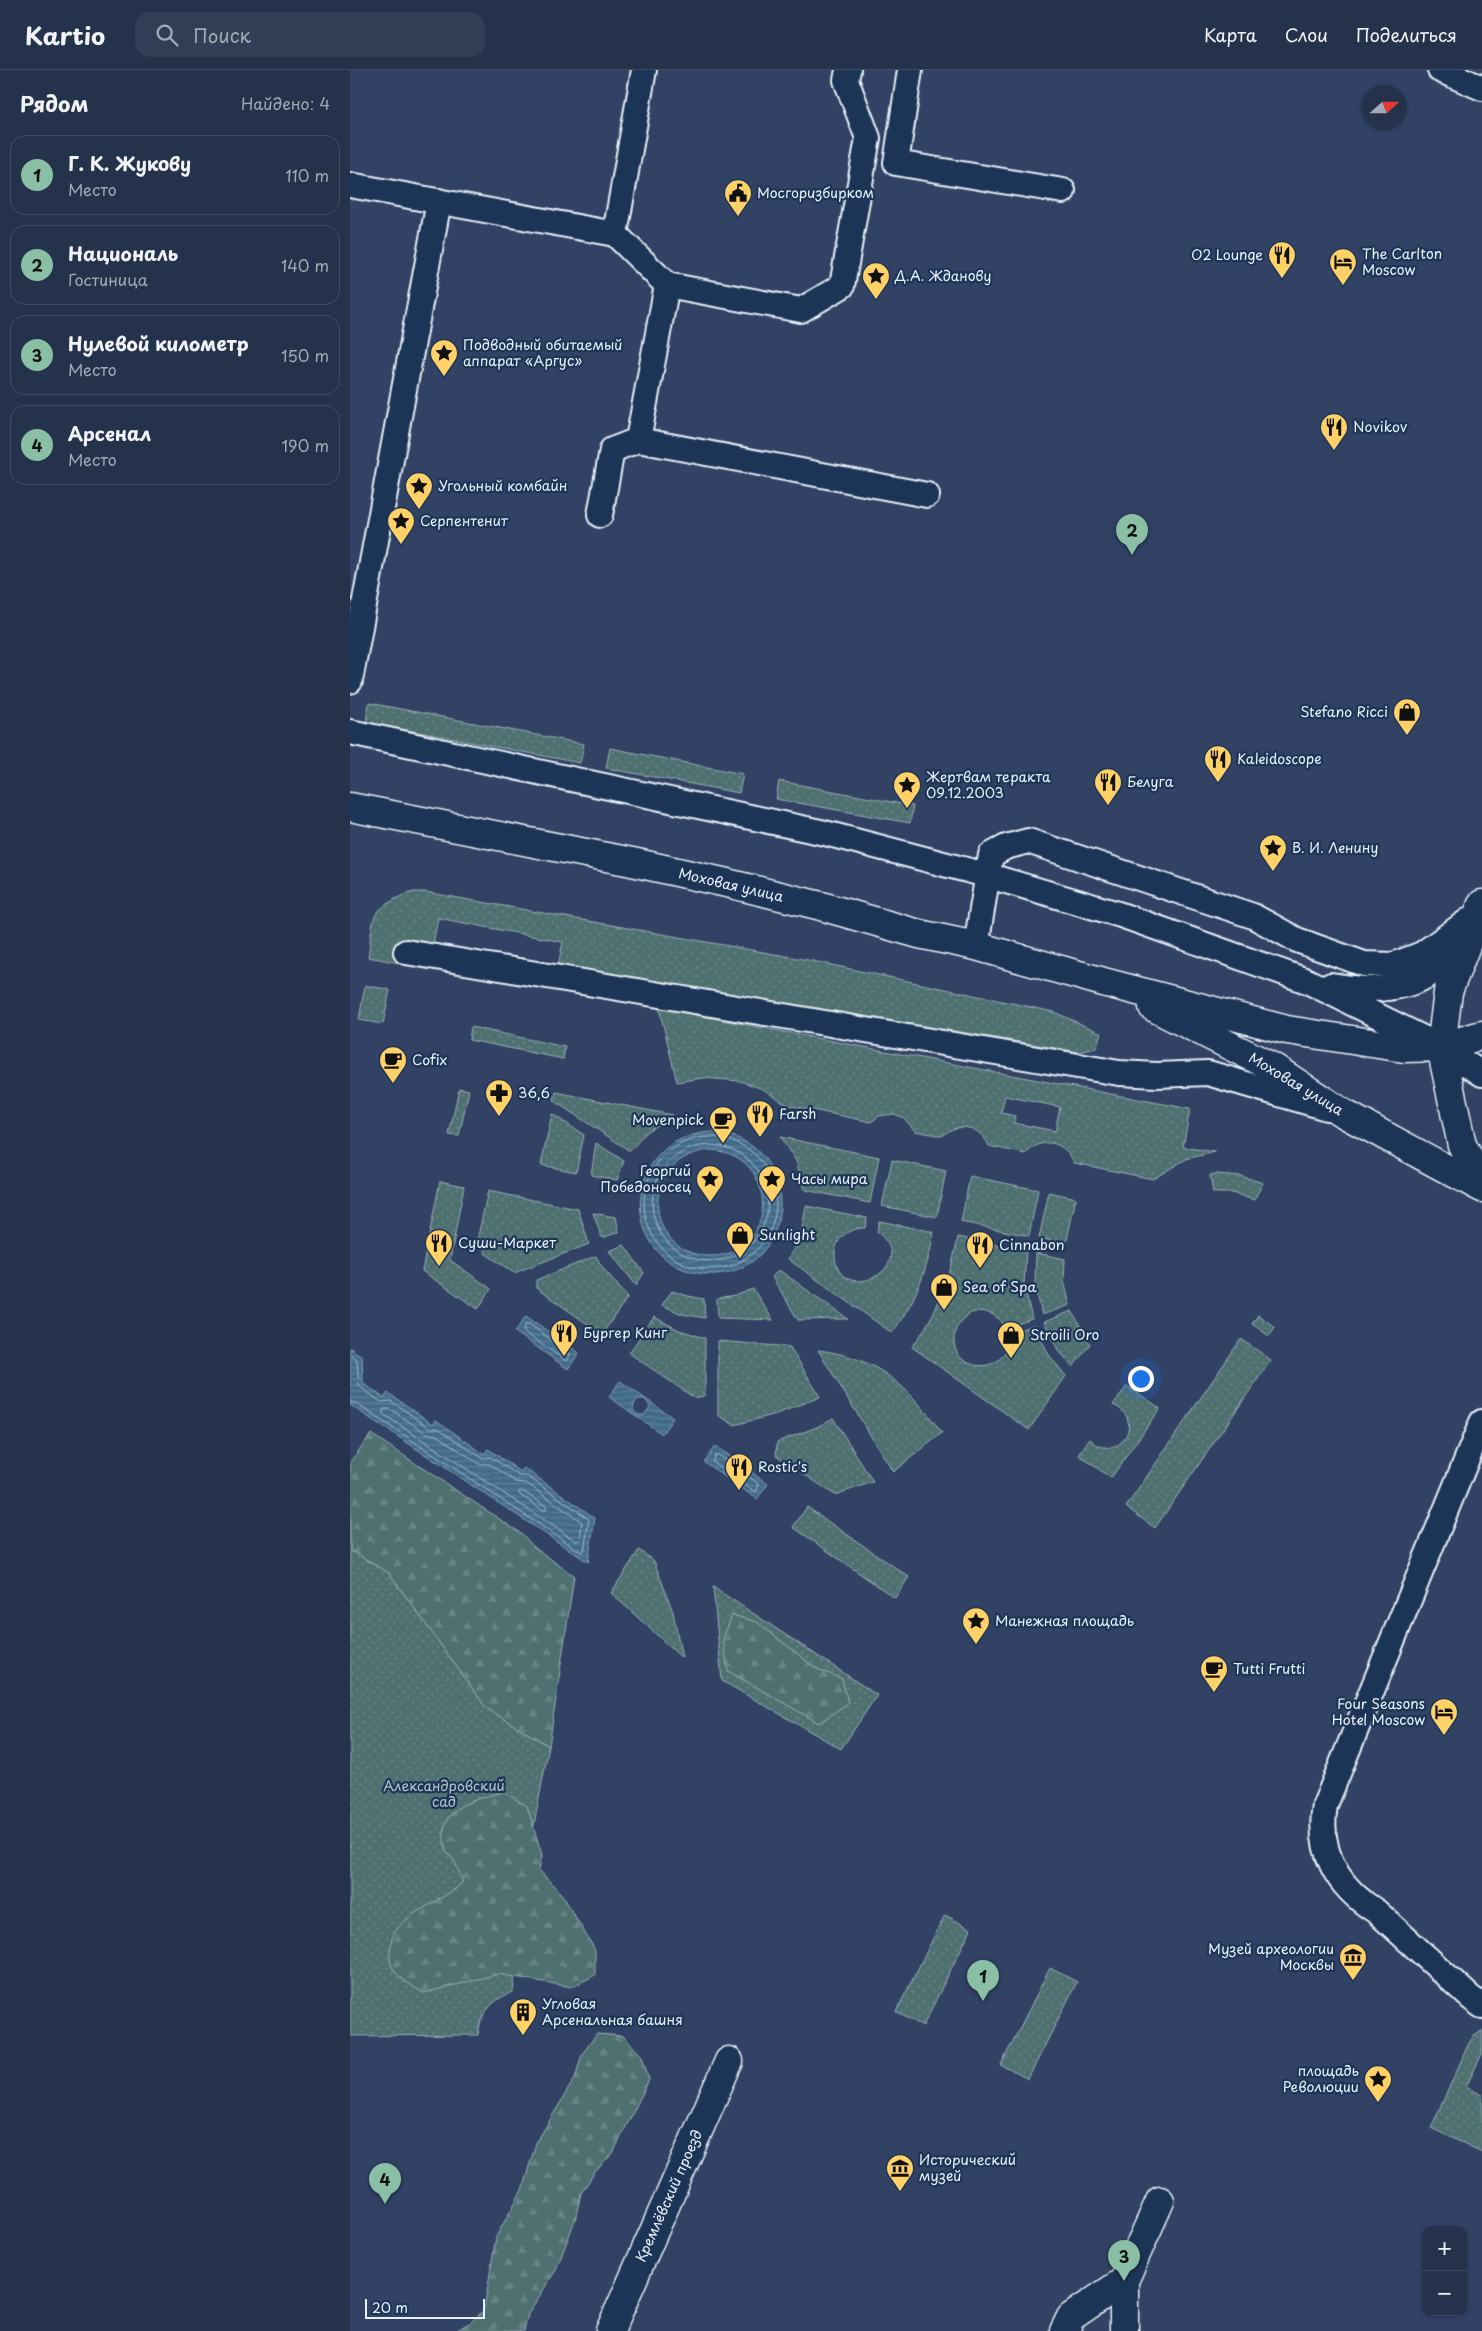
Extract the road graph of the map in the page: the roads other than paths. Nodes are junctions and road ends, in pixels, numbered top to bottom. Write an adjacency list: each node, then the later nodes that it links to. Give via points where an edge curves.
1 (644, 70): 9 (lane)
2 (848, 70): 10 (lane, via 846,80 868,138 842,286 801,310)
3 (910, 70): 7 (lane, via 896,163)
4 (1440, 70): 5 (lane)
5 (1482, 88)
6 (350, 185): 8 (lane)
7 (1062, 191)
8 (439, 201): 9 (lane); 14 (lane)
9 (614, 234): 10 (lane)
10 (668, 285): 11 (lane)
11 (638, 440): 12 (lane); 13 (lane, via 612,450)
12 (926, 495)
13 (600, 515)
14 (350, 681)
15 (350, 732): 17 (lane, via 825,833)
16 (350, 807): 20 (main road, Моховая улица, via 689,874)
17 (986, 875): 18 (lane, via 991,855 1028,840 1253,916 1297,940 1364,964 1393,964 1422,954); 20 (lane); 22 (lane, via 1118,914)
18 (1480, 908): 19 (main road)
19 (1466, 944): 22 (lane, via 1432,973 1404,986 1356,990); 25 (main road, via 1448,992)
20 (976, 946): 23 (main road, Моховая улица)
21 (406, 952): 27 (lane, via 1111,1071 1157,1075 1208,1073)
22 (1307, 981): 25 (lane)
23 (1108, 983): 25 (main road, Моховая улица, via 1287,1030 1404,1048); 27 (main road, Моховая улица, via 1274,1068)
24 (1482, 1034): 25 (main road, Моховая улица)
25 (1441, 1047): 26 (lane); 28 (main road, via 1462,1145)
26 (1482, 1074)
27 (1341, 1112): 29 (main road, Моховая улица)
28 (1482, 1176)
29 (1482, 1188)
30 (1482, 1422): 31 (lane, via 1325,1805 1323,1835 1332,1867 1353,1894)
31 (1482, 2006)
32 (729, 2061): 35 (main road, Кремлёвский проезд)
33 (1160, 2202): 34 (main road)
34 (1124, 2281): 36 (main road, via 1071,2317); 37 (main road)
35 (610, 2331)
36 (1064, 2331)
37 (1124, 2331)

